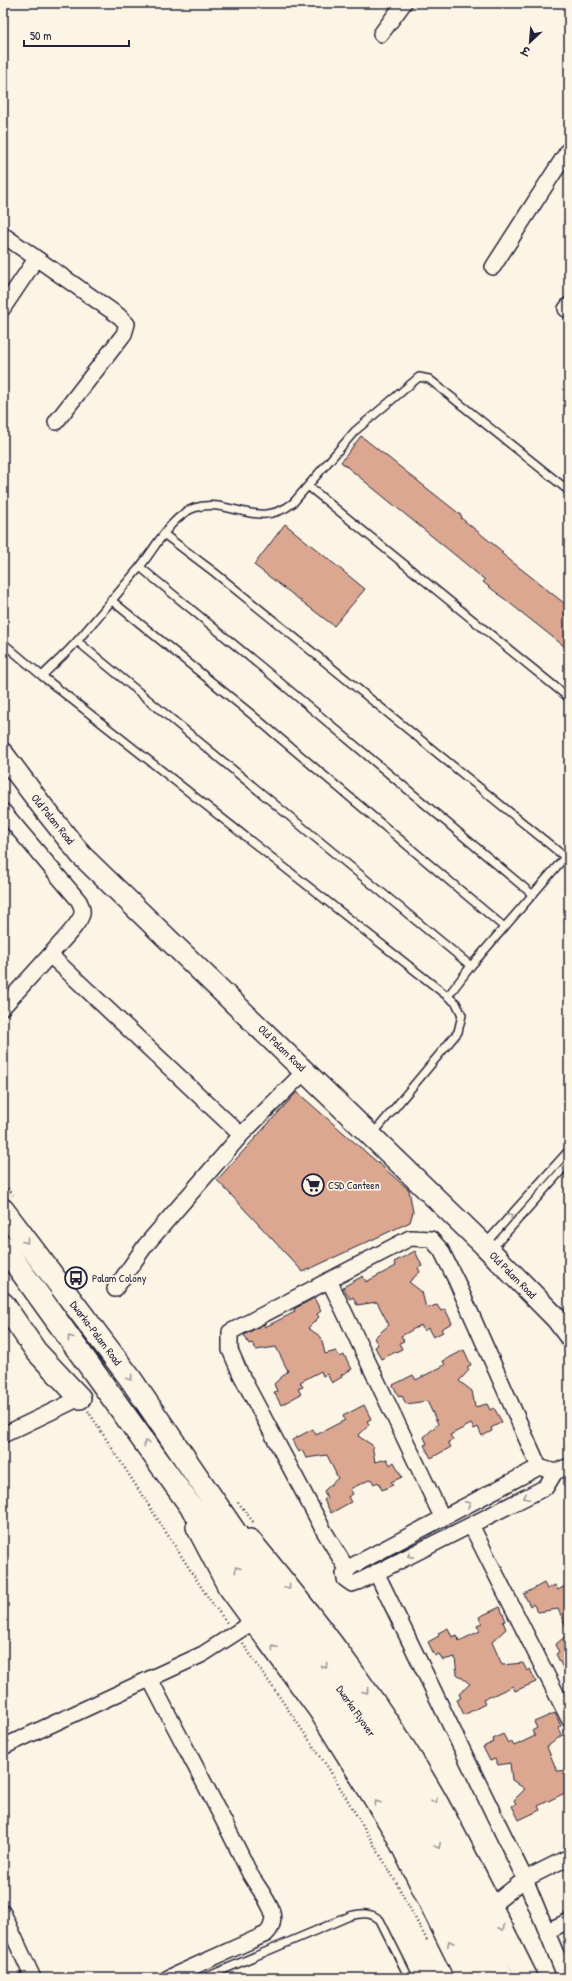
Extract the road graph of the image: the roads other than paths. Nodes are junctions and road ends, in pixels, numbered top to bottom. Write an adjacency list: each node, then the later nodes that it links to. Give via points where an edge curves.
1 (404, 3): 2 (street)
2 (381, 34)
3 (569, 149): 6 (street)
4 (3, 235): 5 (street)
5 (36, 259): 7 (street); 8 (street, via 127,324 124,334)
6 (493, 267)
7 (3, 308)
8 (56, 422)
9 (308, 486): 10 (lane, via 356,431 419,377 429,379); 11 (lane, via 294,503 272,515 225,508 195,508 175,521); 17 (lane)
10 (569, 491)
11 (165, 535): 12 (lane); 20 (lane)
12 (140, 567): 13 (lane); 21 (lane)
13 (111, 600): 14 (lane); 22 (lane, via 250,713)
14 (77, 641): 16 (lane); 24 (lane)
15 (3, 643): 16 (lane)
16 (42, 676): 25 (lane)
17 (569, 698)
18 (3, 754): 27 (street, Old Palam Road, via 81,855)
19 (3, 811): 23 (street, via 80,901 81,915)
20 (567, 854): 21 (lane)
21 (533, 895): 22 (lane)
22 (504, 927): 24 (lane)
23 (50, 955): 26 (street); 28 (street)
24 (471, 966): 25 (lane)
25 (448, 996): 29 (lane, via 456,1003 462,1015 458,1032)
26 (3, 1007)
27 (305, 1071): 28 (street); 29 (street, Old Palam Road)
28 (241, 1135): 36 (street, via 145,1246)
29 (371, 1136): 34 (street, Old Palam Road)
30 (569, 1150): 34 (lane, one-way to 30)
31 (569, 1162): 34 (lane)
32 (3, 1210): 41 (main road, Dwarka-Palam Road, one-way to 41, via 130,1378)
33 (3, 1246): 45 (main road, one-way to 33)
34 (487, 1248): 38 (street, Old Palam Road, via 557,1319)
35 (329, 1280): 43 (street, via 410,1238 431,1239 441,1250 456,1280); 46 (street); 49 (street, via 230,1332 230,1350 324,1531)
36 (115, 1289)
37 (3, 1303): 39 (street, via 36,1351)
38 (569, 1335)
39 (80, 1398): 40 (street)
40 (3, 1435)
41 (184, 1459): 47 (main road, Dwarka Flyover); 57 (street, one-way to 57, via 283,1579 380,1710 441,1810)
42 (569, 1466): 44 (street)
43 (539, 1467): 44 (street); 46 (street, one-way to 43)
44 (555, 1472): 48 (street, one-way to 48, via 546,1487)
45 (169, 1475): 47 (main road, Dwarka Flyover); 51 (street, via 228,1586)
46 (442, 1517): 49 (street)
47 (216, 1524): 66 (main road, Dwarka Flyover, one-way to 47, via 445,1900 385,1787 254,1594); 67 (main road, Dwarka Flyover, one-way to 67, via 400,1774 462,1891)
48 (471, 1524): 50 (street, one-way to 50); 53 (street)
49 (347, 1569): 50 (street, via 345,1579 352,1584)
50 (376, 1572): 56 (street)
51 (254, 1621): 52 (street, via 202,1654); 65 (street, one-way to 51, via 395,1832 319,1710)
52 (150, 1679): 54 (street); 62 (street, via 255,1884 272,1910 272,1926 266,1934)
53 (569, 1719)
54 (3, 1747)
55 (569, 1858): 56 (street)
56 (525, 1879): 57 (street); 60 (street)
57 (491, 1906): 68 (street, one-way to 68)
58 (3, 1913): 61 (street)
59 (569, 1921): 60 (street)
60 (547, 1931): 69 (street)
61 (28, 1977)
62 (168, 1978)
63 (204, 1978): 64 (lane, via 361,1913 376,1916 380,1920)
64 (409, 1978)
65 (467, 1978)
66 (482, 1978)
67 (503, 1978)
68 (527, 1978)
69 (566, 1978)

